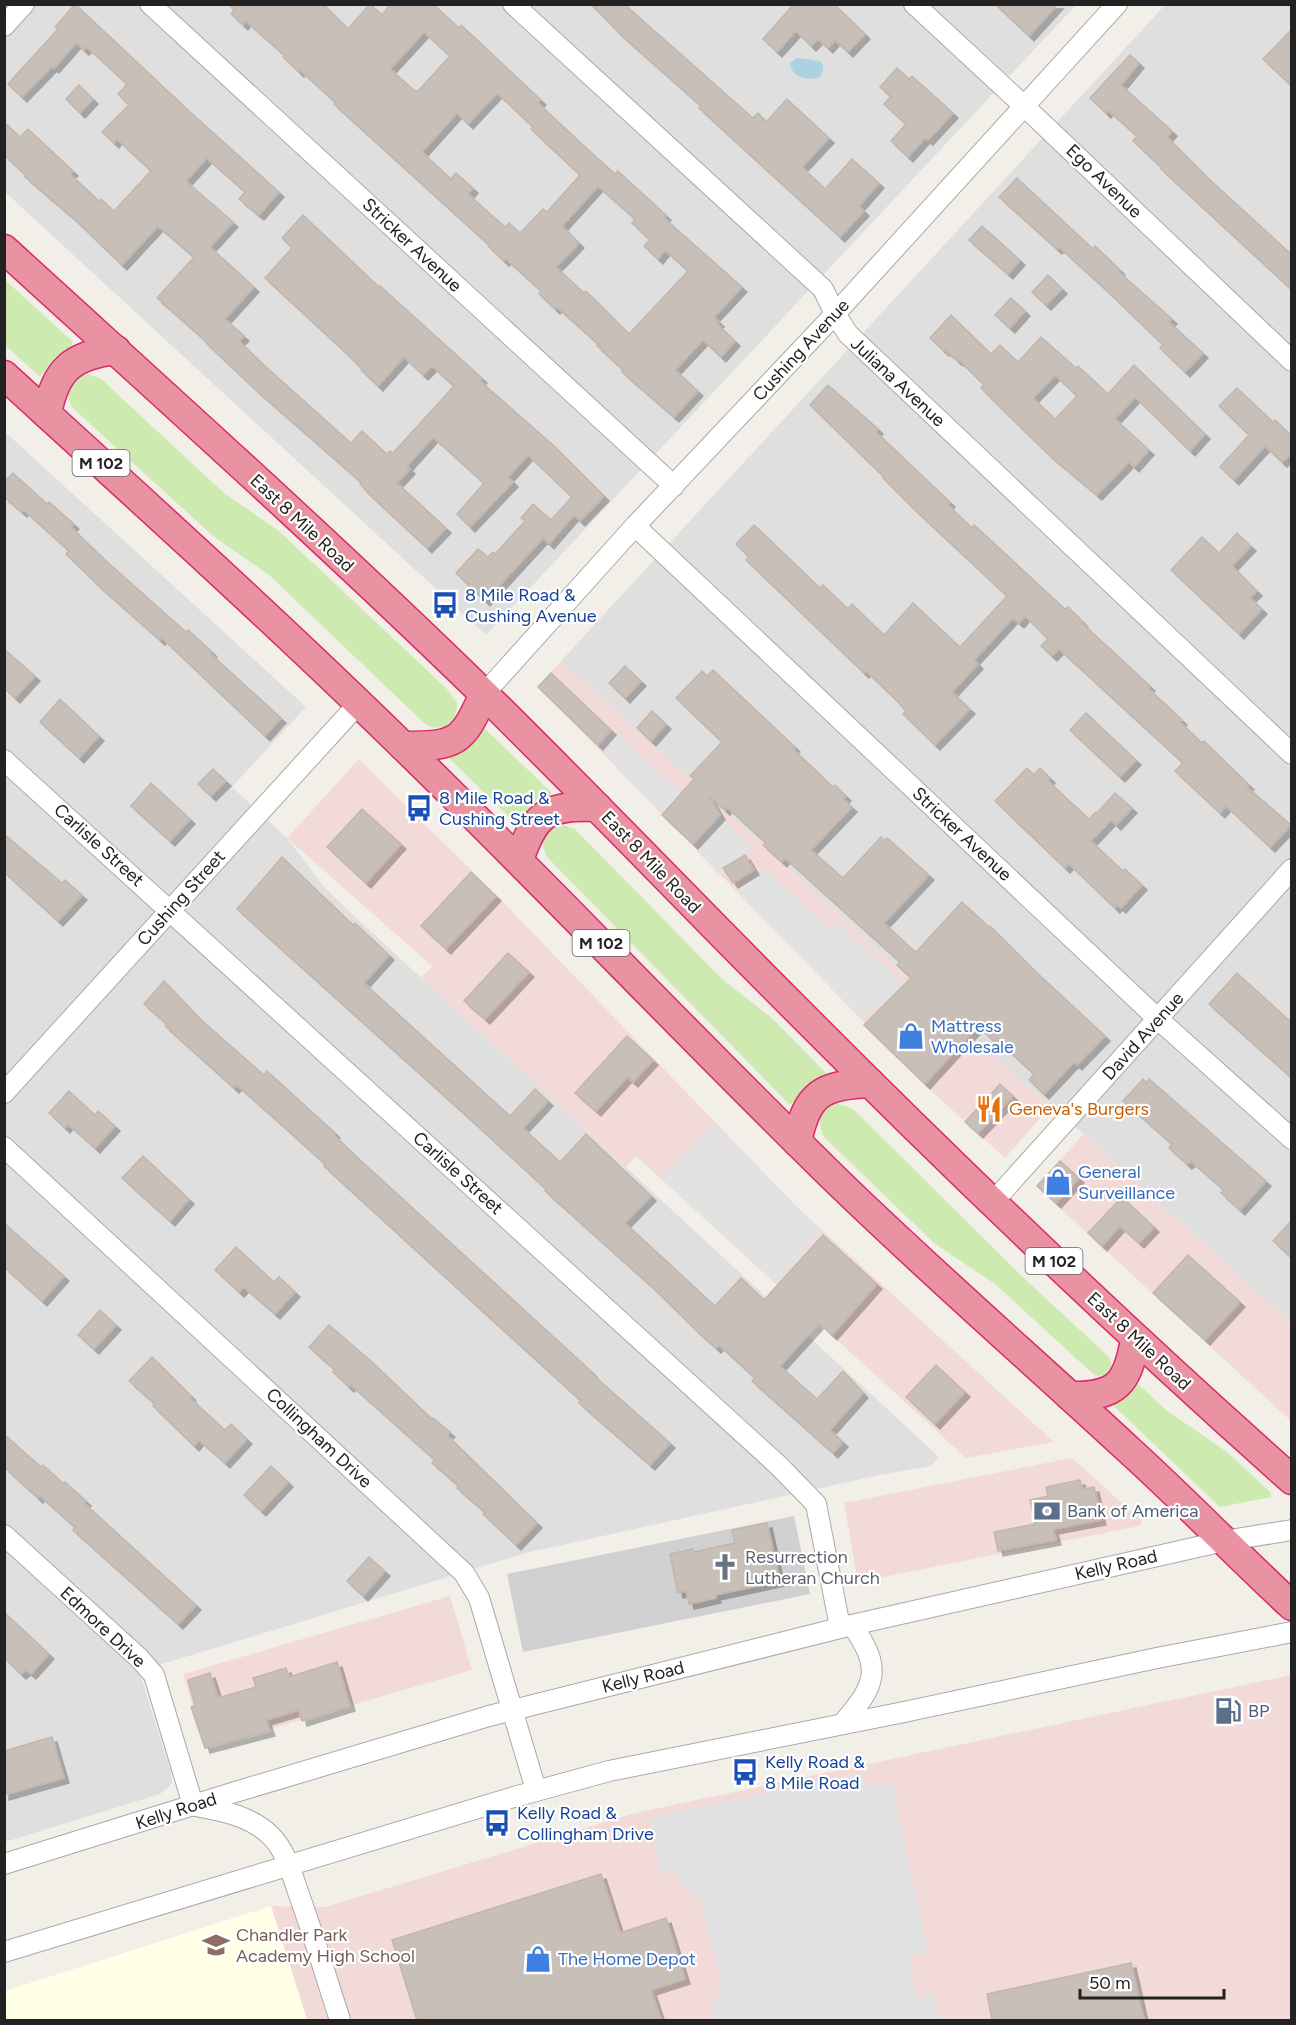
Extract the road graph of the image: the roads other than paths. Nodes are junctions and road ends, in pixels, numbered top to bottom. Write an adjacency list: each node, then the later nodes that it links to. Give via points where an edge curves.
1 (24, 4): 6 (street)
2 (150, 4): 14 (street, Stricker Avenue)
3 (513, 4): 9 (street, Juliana Avenue, via 823,289)
4 (914, 4): 7 (street, Ego Avenue)
5 (1117, 4): 7 (street, Cushing Avenue)
6 (4, 26)
7 (1024, 106): 9 (street, Cushing Avenue); 11 (street, Ego Avenue)
8 (4, 249): 10 (highway, East 8 Mile Road / M 102)
9 (835, 314): 14 (street, Cushing Avenue); 19 (street, Juliana Avenue, via 848,334)
10 (116, 351): 13 (highway, via 85,356 66,369 54,386); 16 (highway, East 8 Mile Road / M 102)
11 (1292, 361)
12 (4, 375): 13 (highway, M 102)
13 (46, 414): 17 (highway, M 102)
14 (674, 486): 15 (street, Cushing Avenue)
15 (635, 526): 16 (street, Cushing Avenue); 25 (street, Stricker Avenue)
16 (484, 694): 18 (highway, via 470,724 457,738 436,746); 21 (highway, East 8 Mile Road / M 102)
17 (359, 704): 18 (highway, M 102); 24 (street, Cushing Street)
18 (403, 746): 22 (highway, M 102)
19 (1292, 754)
20 (4, 760): 24 (street, Carlisle Street)
21 (597, 807): 22 (highway, via 573,806 540,818); 26 (highway, East 8 Mile Road / M 102)
22 (519, 860): 29 (highway, M 102)
23 (1292, 869): 25 (street, David Avenue)
24 (171, 910): 27 (street, Cushing Street); 39 (street, Carlisle Street, via 816,1504)
25 (1158, 1018): 28 (street, Stricker Avenue); 31 (street, David Avenue)
26 (870, 1083): 29 (highway, via 837,1086 816,1097 805,1113); 31 (highway, East 8 Mile Road / M 102)
27 (4, 1093)
28 (1292, 1138)
29 (797, 1142): 33 (highway, M 102)
30 (4, 1147): 41 (street, Collingham Drive, via 464,1574 479,1598)
31 (993, 1202): 32 (highway, East 8 Mile Road / M 102)
32 (1135, 1338): 33 (highway, via 1129,1369 1116,1386 1092,1396); 34 (highway, East 8 Mile Road / M 102)
33 (1070, 1396): 37 (highway, M 102)
34 (1292, 1480)
35 (1292, 1530): 37 (street, Kelly Road)
36 (4, 1535): 44 (street, Edmore Drive, via 154,1675)
37 (1224, 1541): 38 (highway, M 102); 39 (street, Kelly Road)
38 (1292, 1606)
39 (846, 1626): 41 (street, Kelly Road); 42 (street, via 870,1654 872,1677 860,1703)
40 (1292, 1632): 42 (street)
41 (513, 1710): 43 (street, Collingham Drive); 44 (street, Kelly Road)
42 (843, 1723): 43 (street, via 639,1764)
43 (536, 1790): 46 (street)
44 (193, 1805): 45 (street, Kelly Road); 46 (street, via 251,1821 279,1845)
45 (4, 1864)
46 (289, 1865): 47 (street); 48 (street)
47 (4, 1952)
48 (340, 2020)

